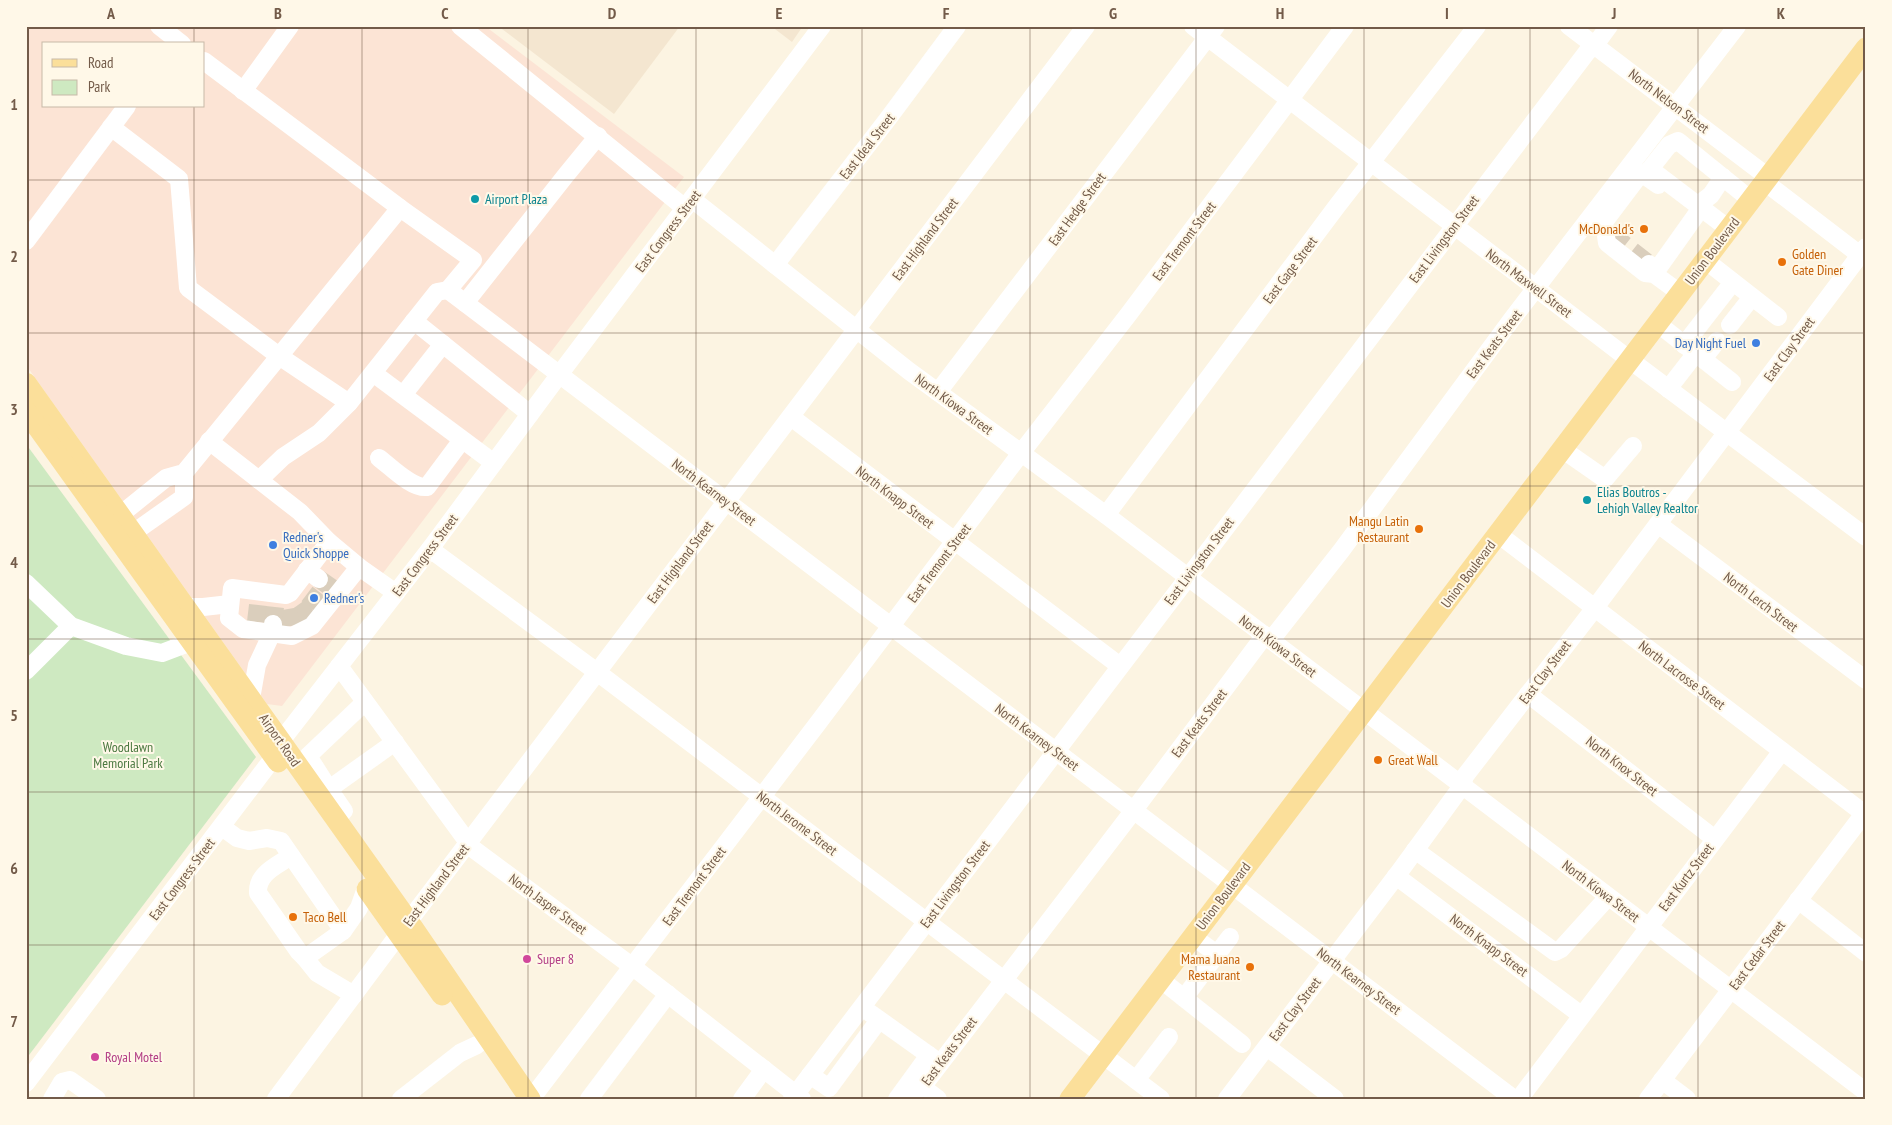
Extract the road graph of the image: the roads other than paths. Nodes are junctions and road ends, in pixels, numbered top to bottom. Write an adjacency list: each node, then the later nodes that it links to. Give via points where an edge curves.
1 (159, 26): 14 (street)
2 (290, 26): 18 (street)
3 (460, 26): 23 (street, North Kiowa Street)
4 (822, 26): 29 (street, East Congress Street)
5 (957, 26): 37 (street, East Ideal Street)
6 (1086, 26): 49 (street, East Highland Street)
7 (1193, 26): 13 (street, North Maxwell Street)
8 (1346, 26): 19 (street, East Tremont Street)
9 (1476, 26): 25 (street, East Gage Street)
10 (1569, 26): 15 (street, North Nelson Street)
11 (1610, 26): 15 (street, East Livingston Street)
12 (1737, 26): 20 (street, East Keats Street)
13 (1211, 32): 19 (street, North Maxwell Street); 60 (street, East Hedge Street)
14 (177, 42)
15 (1595, 45): 20 (street, North Nelson Street); 32 (street, East Livingston Street)
16 (1866, 48): 27 (main road, Union Boulevard)
17 (205, 62): 18 (street)
18 (243, 91): 31 (street)
19 (1289, 100): 25 (street, North Maxwell Street); 71 (street, East Tremont Street)
20 (1676, 107): 24 (street, East Keats Street); 27 (street, North Nelson Street)
21 (125, 108): 22 (street)
22 (111, 127): 34 (street); 53 (street, via 179,179 188,288)
23 (598, 136): 29 (street, North Kiowa Street); 44 (street)
24 (1662, 139): 26 (street, via 1678,141); 30 (street, via 1650,169); 40 (street, East Keats Street)
25 (1372, 163): 32 (street, North Maxwell Street); 78 (street, East Gage Street)
26 (1723, 177): 28 (street); 30 (street, via 1711,195)
27 (1767, 179): 28 (main road, Union Boulevard); 35 (street, North Nelson Street)
28 (1751, 200): 33 (main road, Union Boulevard)
29 (689, 203): 37 (street, North Kiowa Street); 56 (street, East Congress Street)
30 (1695, 203): 33 (street); 38 (street); 38 (street, via 1675,198 1641,173 1604,222 1608,232 1607,243 1645,273)
31 (400, 208): 41 (street, via 473,260); 53 (street)
32 (1454, 226): 40 (street, North Maxwell Street); 87 (street, East Livingston Street)
33 (1728, 229): 36 (main road, Union Boulevard)
34 (26, 241)
35 (1863, 251): 66 (street, East Clay Street)
36 (1705, 260): 39 (street); 42 (main road, Union Boulevard)
37 (775, 265): 49 (street, North Kiowa Street)
38 (1651, 269): 42 (street)
39 (1733, 282): 43 (street); 52 (street)
40 (1537, 288): 54 (street, North Maxwell Street); 97 (street, East Keats Street, via 1340,551)
41 (448, 290): 44 (street, North Kearney Street); 46 (street, via 437,292)
42 (1680, 293): 47 (main road, Union Boulevard)
43 (1752, 297): 45 (street); 48 (street)
44 (465, 304): 56 (street, North Kearney Street)
45 (1778, 317)
46 (414, 321): 51 (street); 55 (street)
47 (1657, 323): 52 (street); 54 (main road, Union Boulevard)
48 (1730, 325)
49 (857, 329): 60 (street, North Kiowa Street); 65 (street, East Highland Street)
50 (1718, 341): 52 (street)
51 (443, 344): 61 (street); 64 (street)
52 (1695, 352): 57 (street); 59 (street)
53 (278, 356): 62 (street); 68 (street)
54 (1630, 360): 59 (street, North Maxwell Street); 70 (main road, Union Boulevard)
55 (373, 373): 61 (street); 62 (street)
56 (559, 375): 64 (street, East Congress Street); 76 (street, North Kearney Street)
57 (1732, 382)
58 (26, 383): 77 (main road, Airport Road)
59 (1668, 389): 66 (street, North Maxwell Street)
60 (938, 392): 71 (street, North Kiowa Street)
61 (403, 396): 67 (street)
62 (349, 403): 75 (street, via 319,433 283,457)
63 (26, 411): 98 (main road, Airport Road)
64 (530, 414): 73 (street, East Congress Street)
65 (791, 417): 76 (street, East Highland Street); 84 (street, North Knapp Street)
66 (1727, 433): 79 (street, East Clay Street); 82 (street, North Maxwell Street)
67 (462, 440): 72 (street, via 427,487 413,484); 73 (street)
68 (209, 441): 74 (street); 75 (street)
69 (1632, 446): 70 (street, via 1605,479)
70 (1562, 449): 81 (main road, Union Boulevard)
71 (1021, 453): 78 (street, North Kiowa Street); 84 (street, East Tremont Street)
72 (379, 458)
73 (494, 463): 85 (street, East Congress Street)
74 (184, 473): 77 (street, via 166,478); 80 (street, via 184,497)
75 (259, 480): 83 (street, via 300,512)
76 (726, 501): 96 (street, North Kearney Street); 102 (street, East Highland Street)
77 (120, 515): 80 (main road, Airport Road)
78 (1106, 515): 87 (street, North Kiowa Street)
79 (1658, 524): 93 (street, East Clay Street); 103 (street, North Lerch Street)
80 (133, 533): 92 (main road, Airport Road)
81 (1498, 534): 93 (street, North Lacrosse Street); 107 (main road, Union Boulevard)
82 (1866, 537)
83 (329, 542): 86 (street); 89 (street)
84 (955, 542): 96 (street, East Tremont Street); 100 (street, North Knapp Street)
85 (430, 549): 90 (street, East Congress Street); 102 (street, North Jerome Street)
86 (359, 567): 89 (street); 90 (street)
87 (1188, 577): 97 (street, North Kiowa Street); 100 (street, East Livingston Street)
88 (26, 583): 95 (street)
89 (324, 583): 94 (street); 94 (street)
90 (396, 593): 99 (street, East Congress Street)
91 (230, 604): 92 (street); 94 (street, via 232,588); 94 (street, via 229,618 243,629)
92 (186, 607): 105 (main road, Airport Road)
93 (1594, 609): 104 (street, East Clay Street); 111 (street, North Lacrosse Street)
94 (287, 610): 105 (street, via 257,665)
95 (71, 626): 98 (street, via 126,646 162,653); 101 (street)
96 (891, 627): 110 (street, North Kearney Street); 115 (street, East Tremont Street)
97 (1268, 638): 107 (street, North Kiowa Street); 116 (street, East Keats Street)
98 (191, 642): 109 (main road, Airport Road)
99 (338, 666): 106 (street, North Jasper Street); 109 (street, East Congress Street)
100 (1120, 666): 110 (street, East Livingston Street)
101 (26, 671)
102 (597, 672): 115 (street, North Jerome Street); 121 (street, East Highland Street)
103 (1866, 680)
104 (1528, 694): 113 (street, East Clay Street, via 1465,776); 120 (street, North Knox Street)
105 (251, 699): 109 (main road, Airport Road)
106 (365, 702): 108 (street, North Jasper Street); 112 (street, via 308,756)
107 (1364, 711): 113 (street, North Kiowa Street); 125 (main road, Union Boulevard)
108 (395, 742): 114 (street); 121 (street, North Jasper Street)
109 (278, 749): 112 (main road, Airport Road); 119 (street, East Congress Street); 126 (main road, Airport Road)
110 (1056, 751): 116 (street, North Kearney Street); 129 (street, East Livingston Street)
111 (1782, 751): 117 (street, North Lacrosse Street); 120 (street, East Kurtz Street)
112 (311, 774): 114 (street); 118 (main road, Airport Road)
113 (1462, 786): 122 (street, East Clay Street); 127 (street, North Kiowa Street)
114 (329, 789): 118 (street, via 344,811)
115 (762, 797): 129 (street, North Jerome Street); 139 (street, East Tremont Street)
116 (1134, 810): 125 (street, North Kearney Street); 140 (street, East Keats Street)
117 (1865, 813): 128 (street, East Cedar Street)
118 (334, 819): 131 (main road, Airport Road)
119 (222, 827): 123 (street, via 237,838 249,841 267,838 281,841); 159 (street, East Congress Street)
120 (1715, 839): 130 (street, East Kurtz Street)
121 (468, 843): 131 (street, East Highland Street); 139 (street, North Jasper Street)
122 (1415, 850): 124 (street, East Clay Street); 127 (street, via 1555,952 1562,949)
123 (291, 856): 132 (street); 137 (street, via 263,876 257,884 258,893)
124 (1396, 876): 138 (street, East Clay Street); 147 (street, North Knapp Street)
125 (1232, 884): 133 (main road, Union Boulevard); 138 (street, North Kearney Street)
126 (366, 888): 131 (main road, Airport Road); 132 (street, via 359,908)
127 (1608, 897): 130 (street, North Kiowa Street)
128 (1798, 900): 135 (street); 142 (street, East Cedar Street)
129 (927, 921): 140 (street, North Jerome Street); 146 (street, East Livingston Street)
130 (1648, 927): 142 (street, North Kiowa Street); 147 (street, East Kurtz Street)
131 (404, 928): 144 (street, East Highland Street); 151 (main road, Airport Road); 169 (main road, Airport Road)
132 (343, 931): 137 (street)
133 (1192, 936): 136 (street); 141 (main road, Union Boulevard)
134 (1230, 937): 136 (street)
135 (1866, 953)
136 (1217, 954): 145 (street)
137 (305, 958): 144 (street, via 317,972)
138 (1332, 960): 152 (street, East Clay Street); 177 (street, North Kearney Street)
139 (633, 967): 143 (street, North Jasper Street); 169 (street, East Tremont Street)
140 (1003, 979): 153 (street, North Jerome Street); 154 (street, East Keats Street)
141 (1160, 979): 145 (street); 153 (main road, Union Boulevard)
142 (1731, 989): 158 (street, East Cedar Street); 160 (street, North Kiowa Street)
143 (668, 994): 155 (street, North Jasper Street); 170 (street)
144 (354, 995): 166 (street, East Highland Street)
145 (1184, 998): 150 (street)
146 (862, 1007): 148 (street); 156 (street, East Livingston Street)
147 (1581, 1015): 178 (street, East Kurtz Street)
148 (879, 1020): 154 (street); 156 (street, via 829,1088)
149 (1169, 1036): 157 (street)
150 (1242, 1044)
151 (477, 1045): 167 (street, via 460,1053); 168 (main road, Airport Road)
152 (1267, 1046): 175 (street, East Clay Street); 176 (street)
153 (1102, 1055): 157 (street, North Jerome Street); 163 (main road, Union Boulevard)
154 (934, 1059): 161 (street, East Keats Street); 172 (street)
155 (764, 1069): 162 (street, North Jasper Street); 171 (street)
156 (810, 1075): 162 (street, East Livingston Street)
157 (1136, 1080): 174 (street, North Jerome Street)
158 (1662, 1080): 179 (street, East Cedar Street); 180 (street)
159 (26, 1083): 164 (street)
160 (1866, 1092)
161 (918, 1093): 173 (street)
162 (797, 1097)
163 (1071, 1098)
164 (52, 1099): 165 (street, via 62,1082 70,1080)
165 (97, 1099)
166 (276, 1099)
167 (401, 1099)
168 (512, 1099)
169 (530, 1099)
170 (589, 1099)
171 (742, 1099)
172 (897, 1099)
173 (938, 1099)
174 (1161, 1099)
175 (1227, 1099)
176 (1335, 1099)
177 (1514, 1099)
178 (1519, 1099)
179 (1648, 1099)
180 (1686, 1099)

